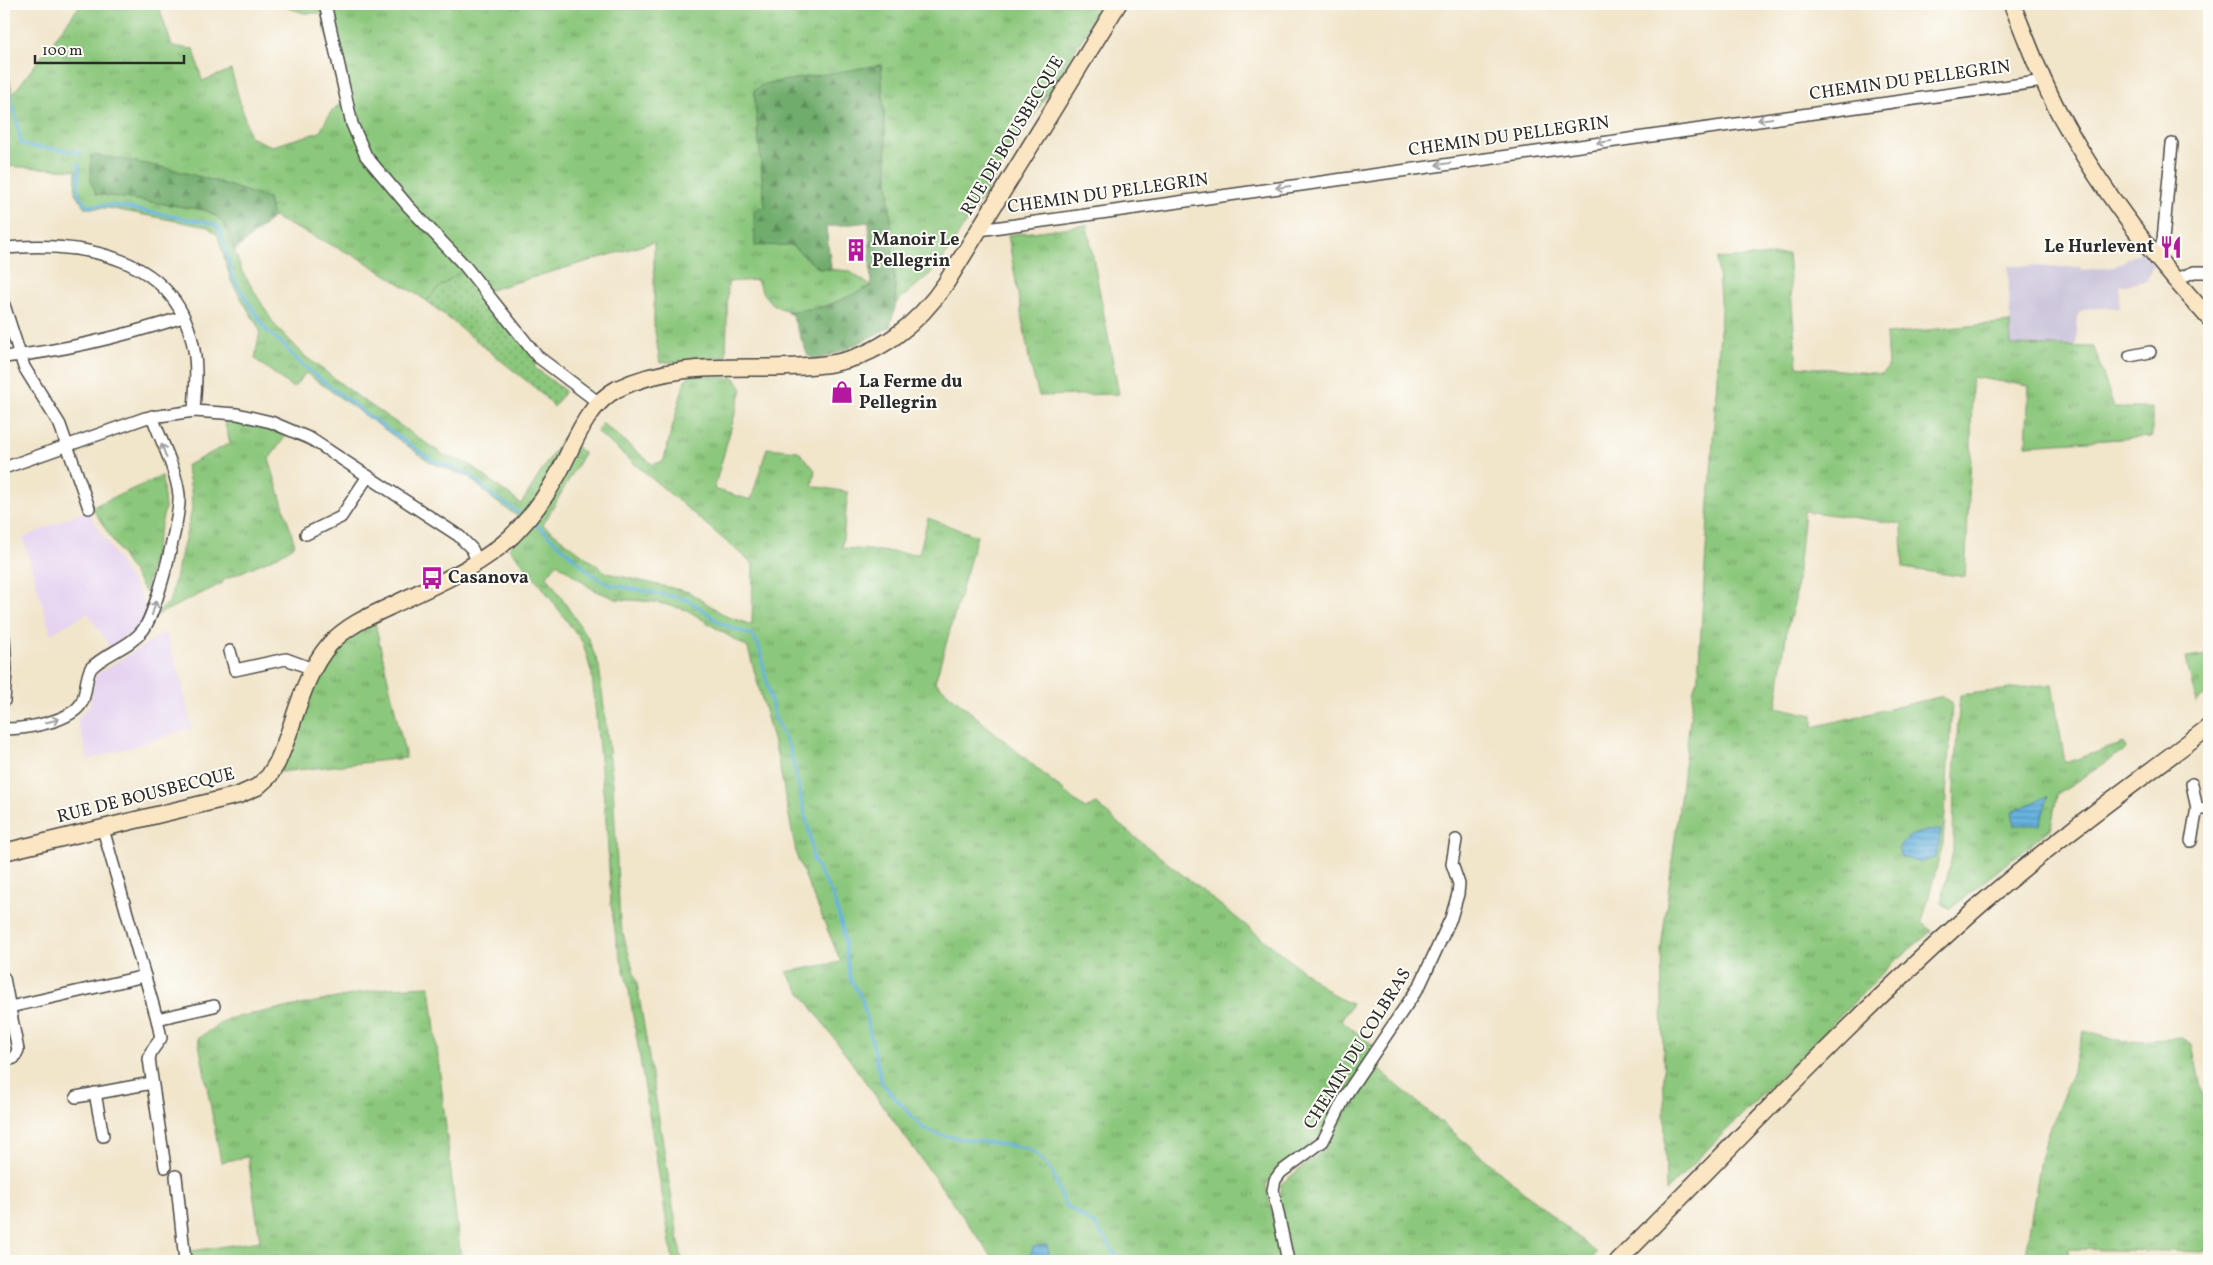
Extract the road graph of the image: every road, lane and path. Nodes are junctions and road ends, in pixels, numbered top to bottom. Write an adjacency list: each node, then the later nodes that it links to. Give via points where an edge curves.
1 (325, 4): 18 (street, via 352,124 366,156 402,200 469,270 537,356)
2 (1118, 4): 6 (street, RUE DE BOUSBECQUE)
3 (2013, 5): 4 (street)
4 (2044, 81): 6 (street, CHEMIN DU PELLEGRIN, one-way to 6); 8 (street, via 2082,153)
5 (2172, 144): 8 (street, via 2163,240)
6 (979, 230): 18 (street, RUE DE BOUSBECQUE, via 929,306 904,330 869,351 828,364 672,372 627,386)
7 (4, 248): 12 (street, via 59,246 118,258 159,284 172,297)
8 (2157, 261): 10 (street)
9 (2209, 272): 10 (street, via 2194,272)
10 (2174, 280): 13 (street)
11 (4, 305): 15 (street)
12 (183, 316): 15 (street, via 77,347); 19 (street, via 195,356)
13 (2209, 318)
14 (2150, 352): 16 (street)
15 (19, 355): 17 (street); 21 (street, via 34,386 57,418)
16 (2130, 356)
17 (4, 357)
18 (599, 403): 26 (street, RUE DE BOUSBECQUE, via 535,511 510,537)
19 (194, 411): 20 (street); 23 (street, via 247,416 278,424 318,444)
20 (152, 416): 21 (street); 32 (street, one-way to 20, via 71,715 81,704 91,668 136,637 149,621 179,502 176,484)
21 (68, 445): 22 (street); 24 (street)
22 (4, 468)
23 (368, 476): 25 (street, via 341,517); 26 (street, via 459,536 472,549)
24 (89, 508)
25 (306, 534)
26 (478, 562): 29 (street, RUE DE BOUSBECQUE, via 350,627 332,642)
27 (4, 638): 30 (street)
28 (230, 651): 29 (street, via 235,670 286,659)
29 (313, 669): 36 (street, RUE DE BOUSBECQUE, via 277,763 257,787 230,798)
30 (4, 701)
31 (2209, 727): 54 (street, via 2069,831 1949,933 1833,1044)
32 (4, 729)
33 (2192, 784): 34 (street)
34 (2197, 808): 35 (street); 38 (street)
35 (2209, 809)
36 (103, 829): 39 (street, RUE DE BOUSBECQUE); 40 (street)
37 (1456, 840): 53 (street, CHEMIN DU COLBRAS, via 1452,864 1459,884 1458,894 1451,918 1420,985 1347,1093 1323,1140 1275,1180 1273,1190)
38 (2191, 841)
39 (4, 852)
40 (145, 976): 43 (street); 44 (street)
41 (4, 978): 43 (street)
42 (214, 1006): 44 (street)
43 (10, 1007): 45 (street, via 18,1047 15,1056)
44 (156, 1019): 46 (street, via 161,1038 149,1057)
45 (4, 1062)
46 (152, 1083): 47 (street); 50 (street)
47 (95, 1093): 48 (street); 49 (street)
48 (76, 1097)
49 (103, 1136)
50 (165, 1167)
51 (176, 1176): 52 (street)
52 (184, 1261)
53 (1288, 1261)
54 (1618, 1261)

